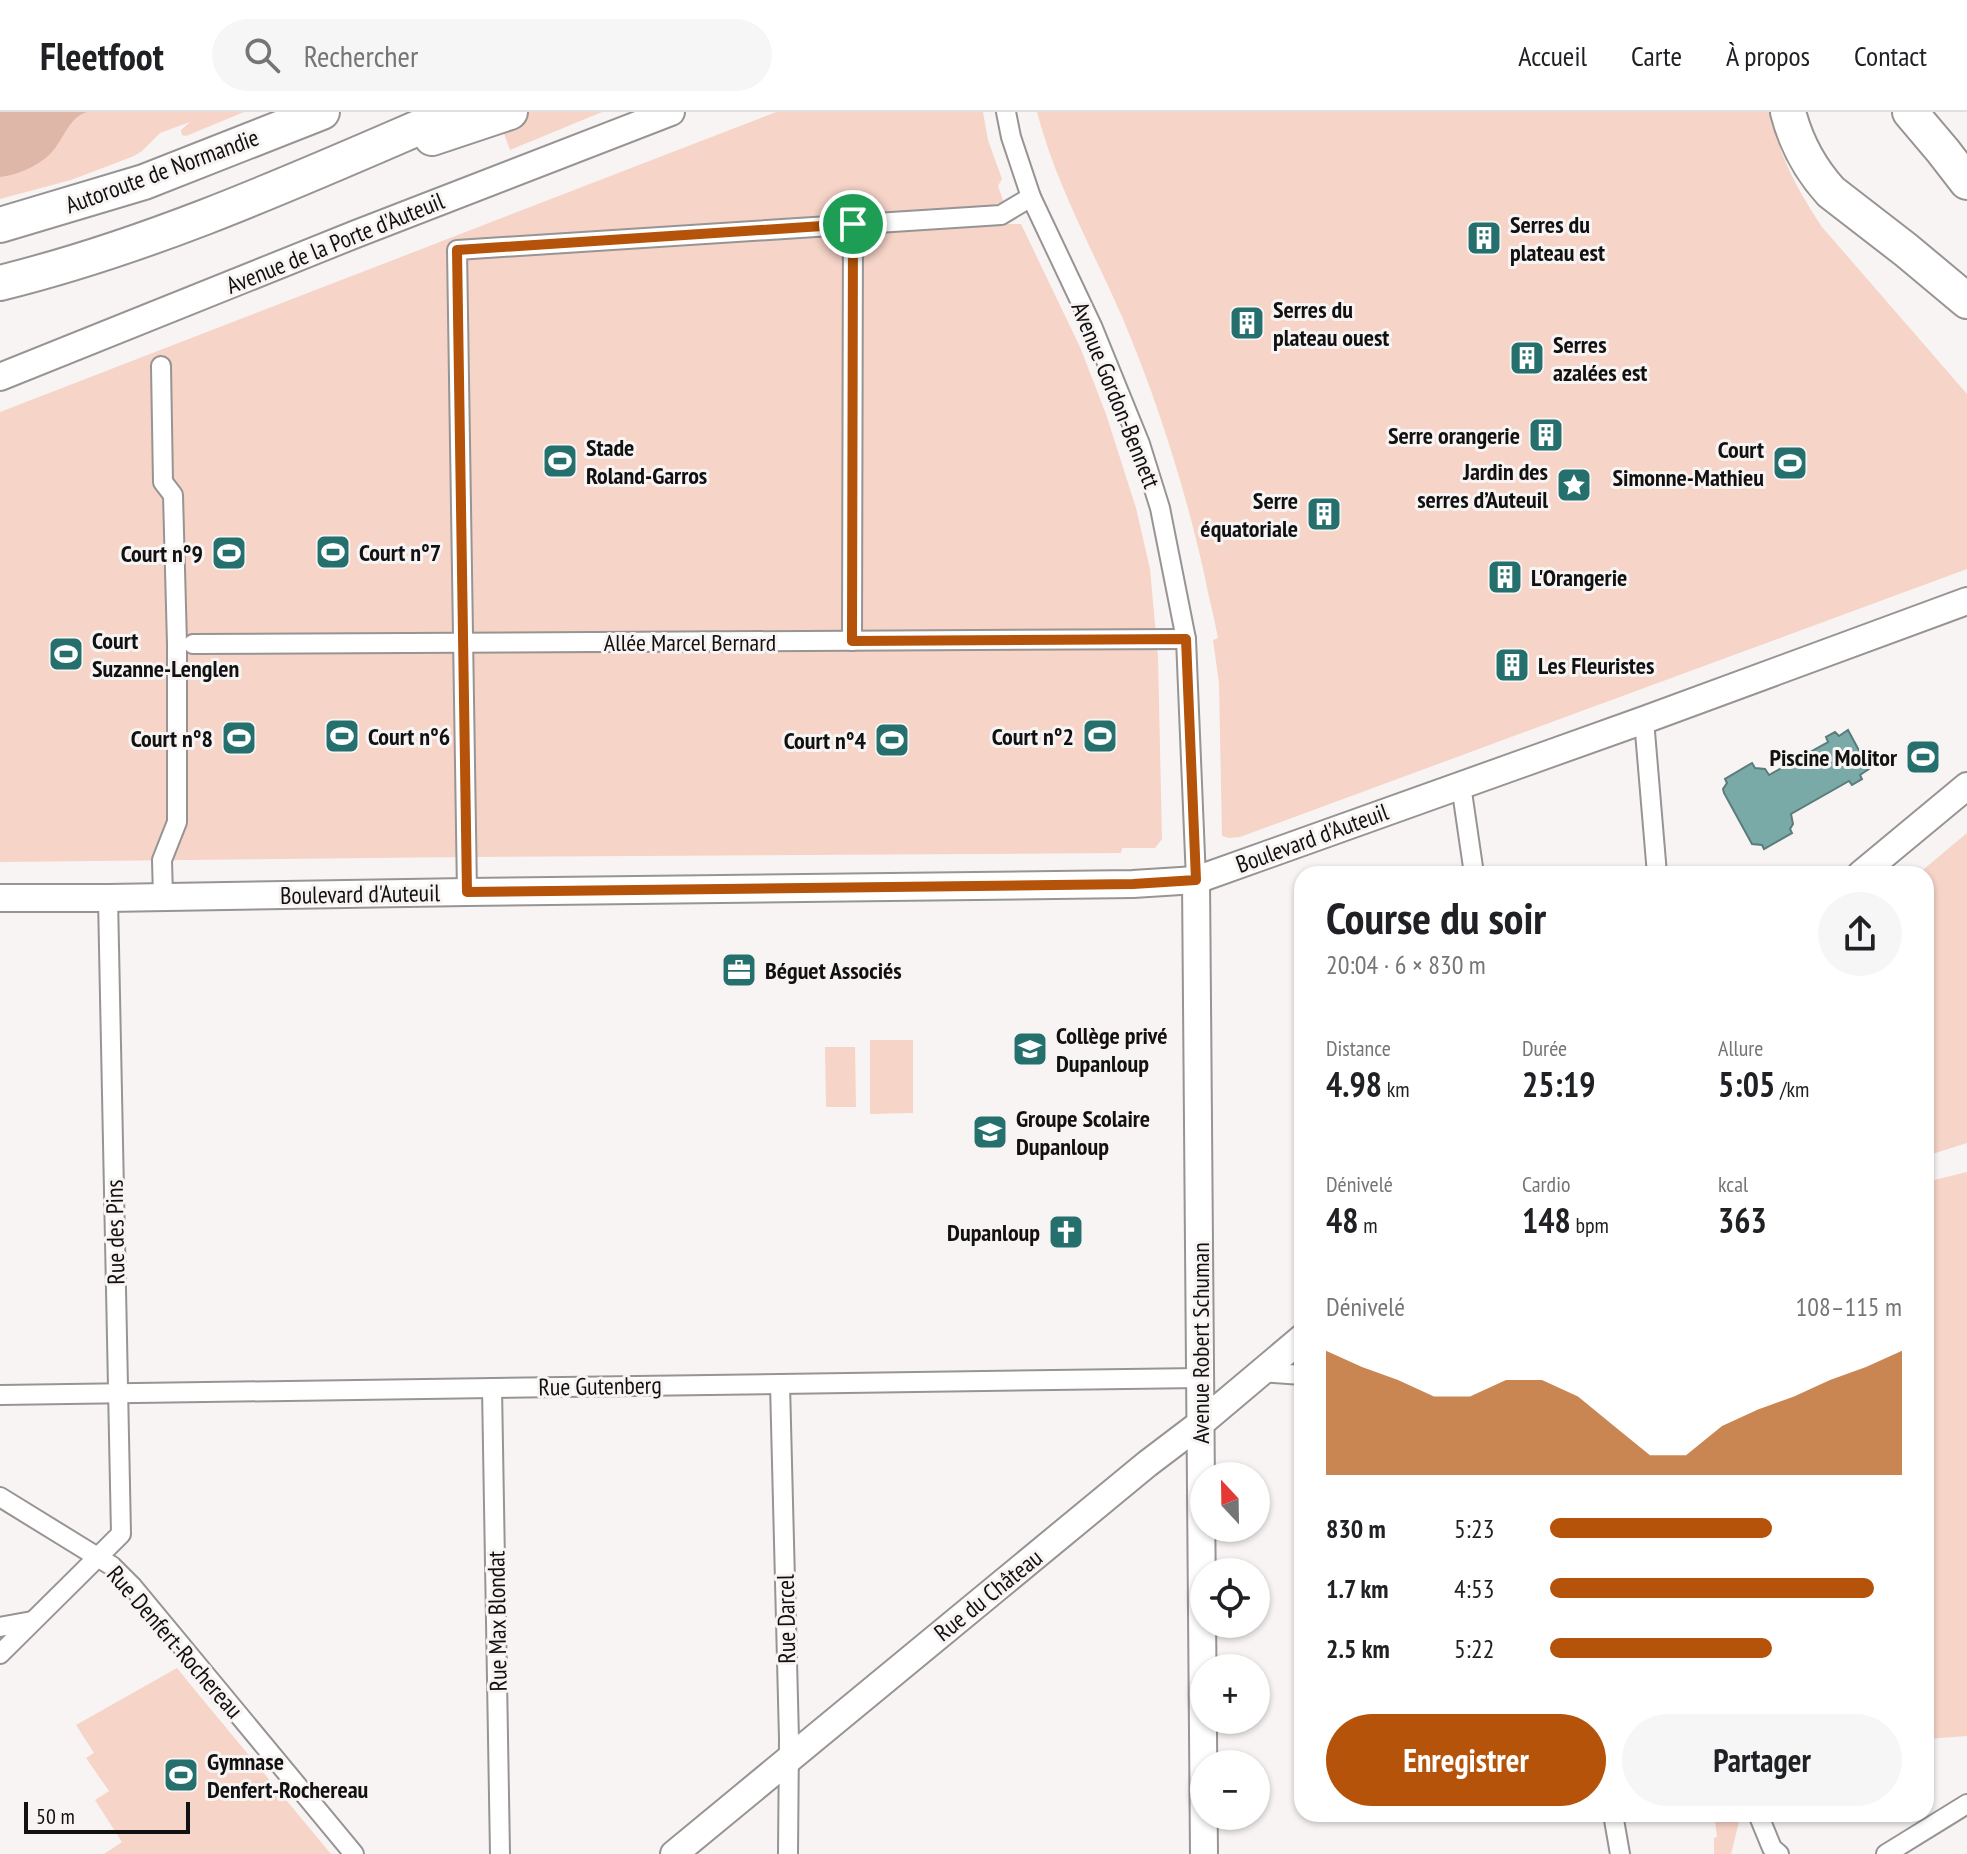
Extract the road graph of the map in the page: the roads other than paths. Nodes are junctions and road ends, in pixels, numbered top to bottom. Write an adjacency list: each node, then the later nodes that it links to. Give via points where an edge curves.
1 (322, 112): 12 (highway, Autoroute de Normandie, via 144,182)
2 (455, 112): 9 (highway)
3 (510, 112): 9 (highway)
4 (671, 112): 16 (street, Avenue de la Porte d'Auteuil)
5 (1006, 112): 10 (street, Avenue Gordon-Bennett)
6 (1788, 112): 14 (highway, via 1796,140 1831,192)
7 (1910, 112): 8 (highway)
8 (1967, 182)
9 (268, 193): 13 (highway, via 180,227)
10 (1031, 197): 11 (street, via 1001,215); 18 (street, Avenue Gordon-Bennett, via 1140,444 1160,508)
11 (853, 224): 19 (street); 20 (street, via 457,250)
12 (0, 225)
13 (0, 283)
14 (1967, 301)
15 (161, 366): 30 (street, via 163,482 173,495 177,644 177,822 162,860)
16 (0, 374)
17 (1967, 601): 22 (street, Boulevard d'Auteuil)
18 (1186, 639): 19 (street, Allée Marcel Bernard); 28 (street, Avenue Gordon-Bennett)
19 (852, 641): 20 (street, Allée Marcel Bernard)
20 (463, 643): 21 (street, Allée Marcel Bernard); 29 (street)
21 (193, 644)
22 (1644, 720): 23 (street, Boulevard d'Auteuil); 26 (street)
23 (1461, 785): 25 (street); 28 (street, Boulevard d'Auteuil)
24 (1967, 786): 27 (street)
25 (1473, 866)
26 (1656, 866)
27 (1871, 866)
28 (1196, 880): 29 (street, Boulevard d'Auteuil); 36 (street, Avenue Robert Schuman)
29 (467, 892): 30 (street, Boulevard d'Auteuil)
30 (163, 897): 32 (street, Boulevard d'Auteuil)
31 (0, 898): 32 (street, Boulevard d'Auteuil)
32 (108, 898): 39 (street, Rue des Pins)
33 (1294, 1345): 34 (street, Rue du Château)
34 (1261, 1372): 35 (street); 41 (street, Rue du Château)
35 (1294, 1374)
36 (1200, 1378): 37 (street, Rue Gutenberg); 41 (street, Avenue Robert Schuman)
37 (780, 1384): 38 (street, Rue Gutenberg); 47 (street, Rue Darcel)
38 (492, 1388): 39 (street, Rue Gutenberg); 53 (street, Rue Max Blondat)
39 (118, 1393): 40 (street, Rue Gutenberg); 43 (street, Rue des Pins, via 121,1534)
40 (0, 1395)
41 (1201, 1423): 47 (street, Rue du Château); 56 (street, Avenue Robert Schuman)
42 (0, 1497): 43 (street, Rue Denfert-Rochereau)
43 (97, 1557): 44 (street, Rue des Pins); 52 (street, Rue Denfert-Rochereau, via 132,1586)
44 (32, 1621): 45 (street); 46 (street, Rue des Pins)
45 (0, 1627)
46 (0, 1654)
47 (789, 1760): 54 (street, Rue du Château); 55 (street, Rue Darcel)
48 (1967, 1804): 58 (street)
49 (1614, 1822): 57 (street)
50 (1761, 1822): 51 (street)
51 (1771, 1852)
52 (354, 1854)
53 (500, 1854)
54 (674, 1854)
55 (788, 1854)
56 (1204, 1854)
57 (1620, 1854)
58 (1886, 1854)

